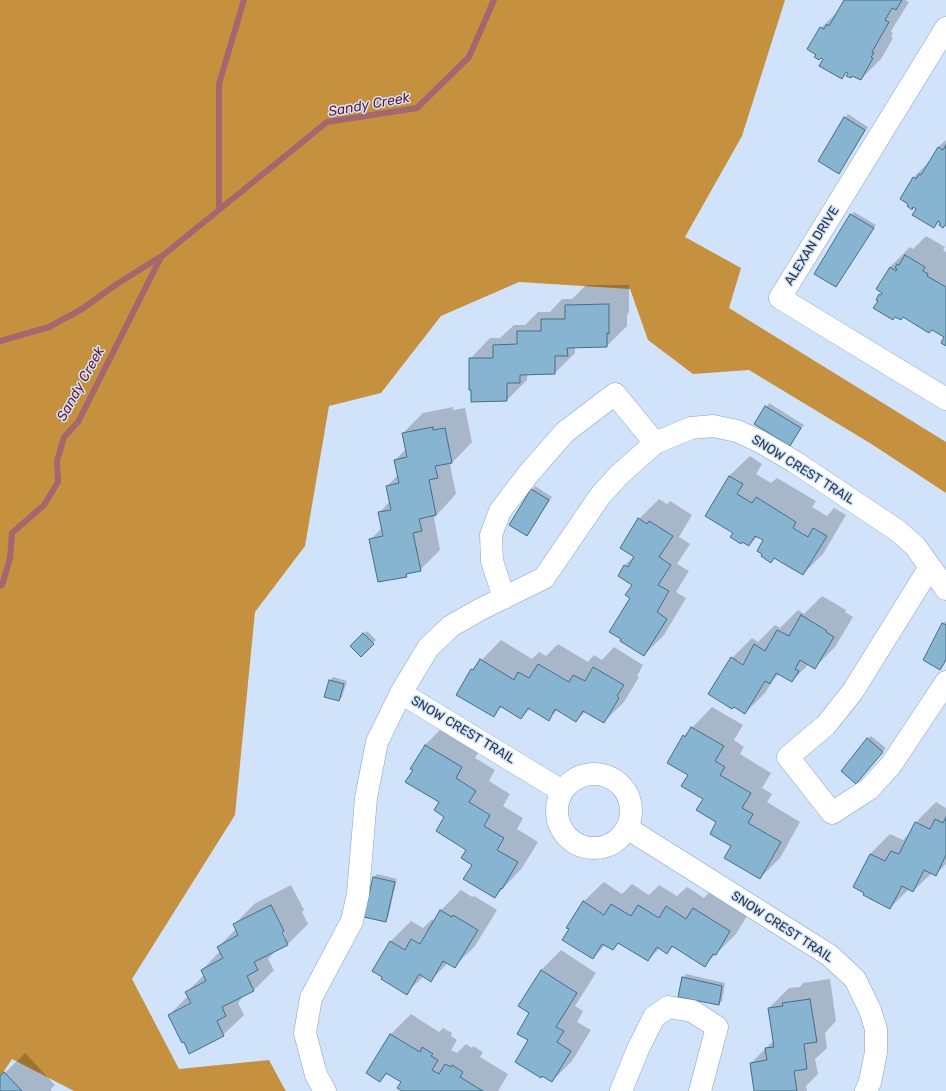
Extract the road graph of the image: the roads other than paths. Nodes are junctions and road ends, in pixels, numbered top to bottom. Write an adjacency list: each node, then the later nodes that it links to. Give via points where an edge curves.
1 (946, 28): 2 (street, ALEXAN DRIVE, via 780,298)
2 (946, 399)
3 (655, 443): 4 (street, SNOW CREST TRAIL, via 691,428 713,426 737,430 795,462 898,531); 6 (street, SNOW CREST TRAIL, via 600,496 544,578); 6 (street, via 615,394 566,432 529,473 500,511 491,535 492,561)
4 (930, 567): 5 (street, SNOW CREST TRAIL); 7 (street, via 853,691 826,725 788,757 832,813 870,789 891,765)
5 (946, 589)
6 (504, 598): 8 (street, SNOW CREST TRAIL, via 451,626 428,648)
7 (946, 682)
8 (401, 693): 9 (street, SNOW CREST TRAIL); 11 (street, via 377,742 366,798 358,894 352,921 311,998 305,1033 316,1075)
9 (562, 791): 10 (street, via 582,776 594,774 607,776 618,782 626,792 630,804 631,816); 10 (street, via 557,814 566,835 575,843 598,848 620,838)
10 (627, 828): 14 (street, SNOW CREST TRAIL, via 829,955 855,979 876,1029 876,1052)
11 (325, 1091)
12 (621, 1091): 13 (street, via 654,1017 668,1007 692,1011 717,1028)
13 (700, 1091)
14 (866, 1091)

